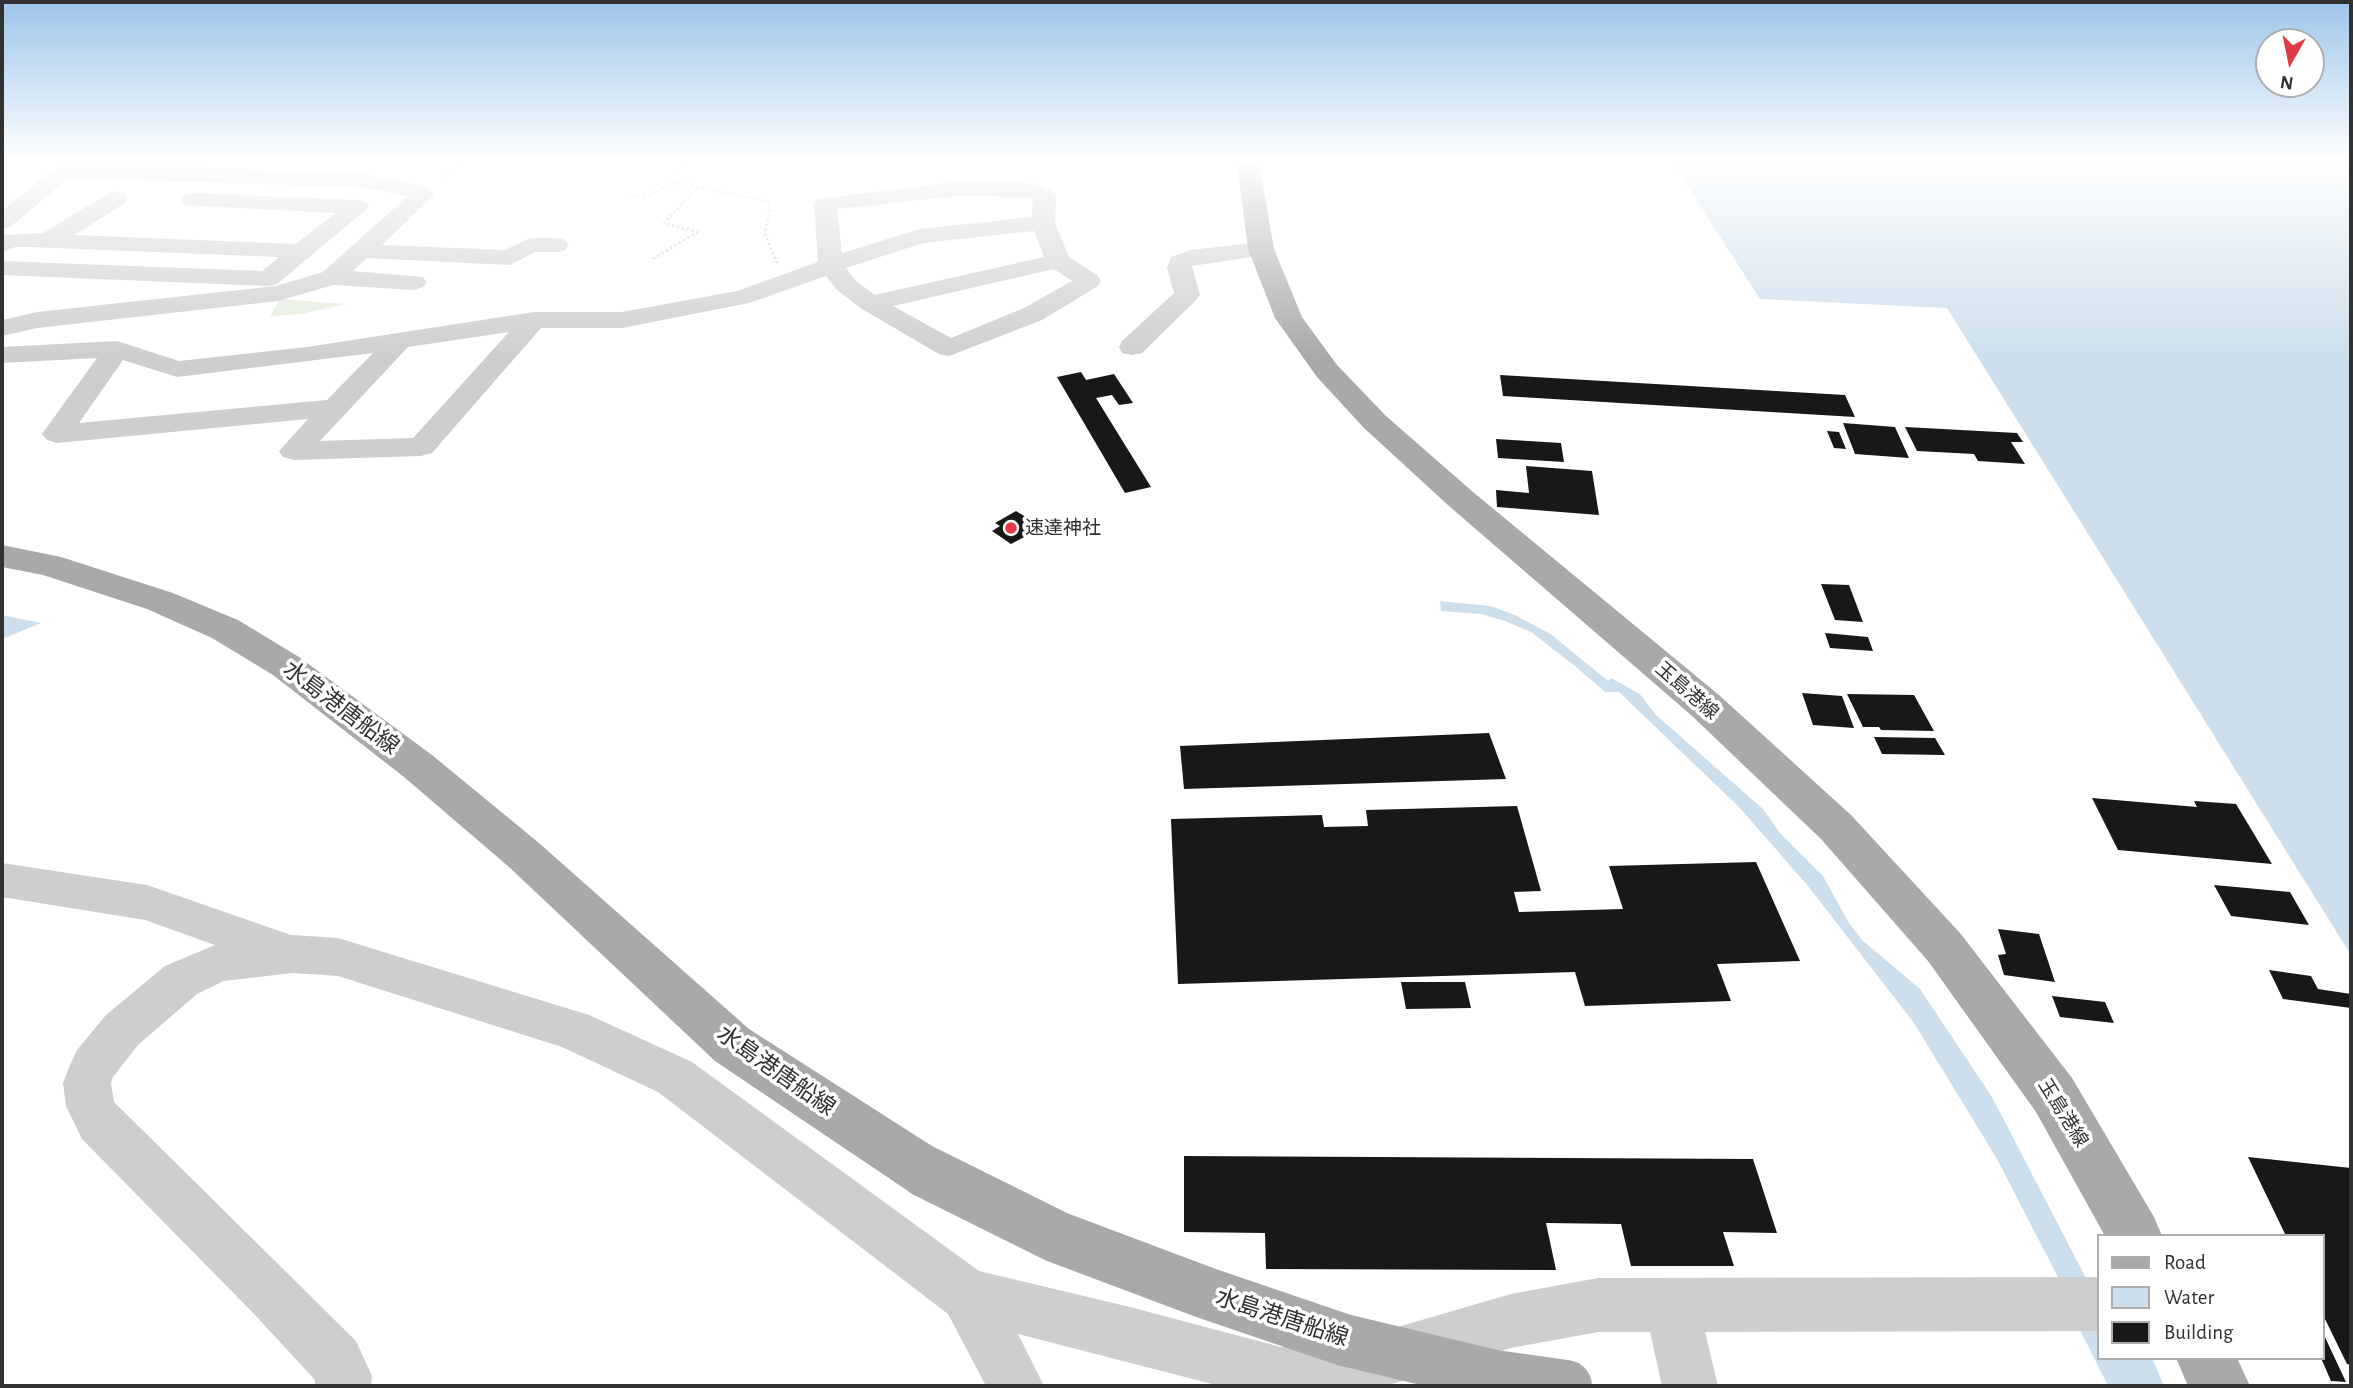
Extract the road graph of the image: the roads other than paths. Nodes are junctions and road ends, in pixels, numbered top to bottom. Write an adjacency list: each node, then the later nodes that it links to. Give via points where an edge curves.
1 (70, 227): 8 (street)
2 (333, 227): 12 (street)
3 (388, 227): 13 (street)
4 (827, 227): 15 (street)
5 (993, 227): 15 (street, via 920,236)
6 (1044, 227): 14 (street)
7 (1258, 227): 11 (main road, 玉島港線)
8 (47, 241): 10 (street, via 9,240); 12 (street)
9 (557, 245): 13 (street, via 530,245 510,258)
10 (2, 246)
11 (1261, 249): 23 (street, via 1180,262 1187,295); 33 (main road, 玉島港線, via 1289,318 1327,371 1375,422 1716,715 1836,827 1944,947 2054,1095)
12 (302, 251): 16 (street, via 268,279)
13 (362, 251): 17 (street)
14 (1058, 261): 19 (street); 19 (street, via 1089,281 1033,314 949,348)
15 (831, 265): 19 (street, via 846,285); 20 (street, via 740,298 622,320)
16 (2, 268)
17 (332, 277): 18 (street); 21 (street, via 278,293 37,320)
18 (414, 282)
19 (871, 304)
20 (534, 320): 22 (street); 26 (street, via 421,447 294,451)
21 (2, 328)
22 (401, 339): 24 (street, via 177,369); 26 (street)
23 (1132, 347)
24 (117, 349): 25 (street); 26 (street, via 57,434)
25 (2, 355)
26 (335, 408)
27 (2, 534): 30 (main road, via 71,547 187,586 251,619)
28 (2, 556): 30 (main road, 水島港唐船線, via 49,565 160,601 225,629)
29 (2, 577): 30 (main road, via 126,615 196,644)
30 (286, 666): 40 (main road, 水島港唐船線, bridge, via 418,766 524,855 732,1045 924,1171 1057,1237 1344,1340 1495,1376)
31 (2, 880): 32 (street, via 147,904)
32 (293, 954): 34 (street, via 338,957 501,1005 573,1030 675,1077); 38 (street, via 219,963 181,980 122,1030 94,1065 87,1083 90,1106 99,1123 337,1362)
33 (2134, 1234)
34 (967, 1295): 36 (street, via 1281,1375 1332,1374 1511,1321 1598,1305); 39 (street)
35 (2098, 1304): 36 (street)
36 (1671, 1305): 41 (street)
37 (2206, 1360): 42 (main road)
38 (343, 1386)
39 (1016, 1386)
40 (1566, 1386)
41 (1690, 1386)
42 (2220, 1386)

